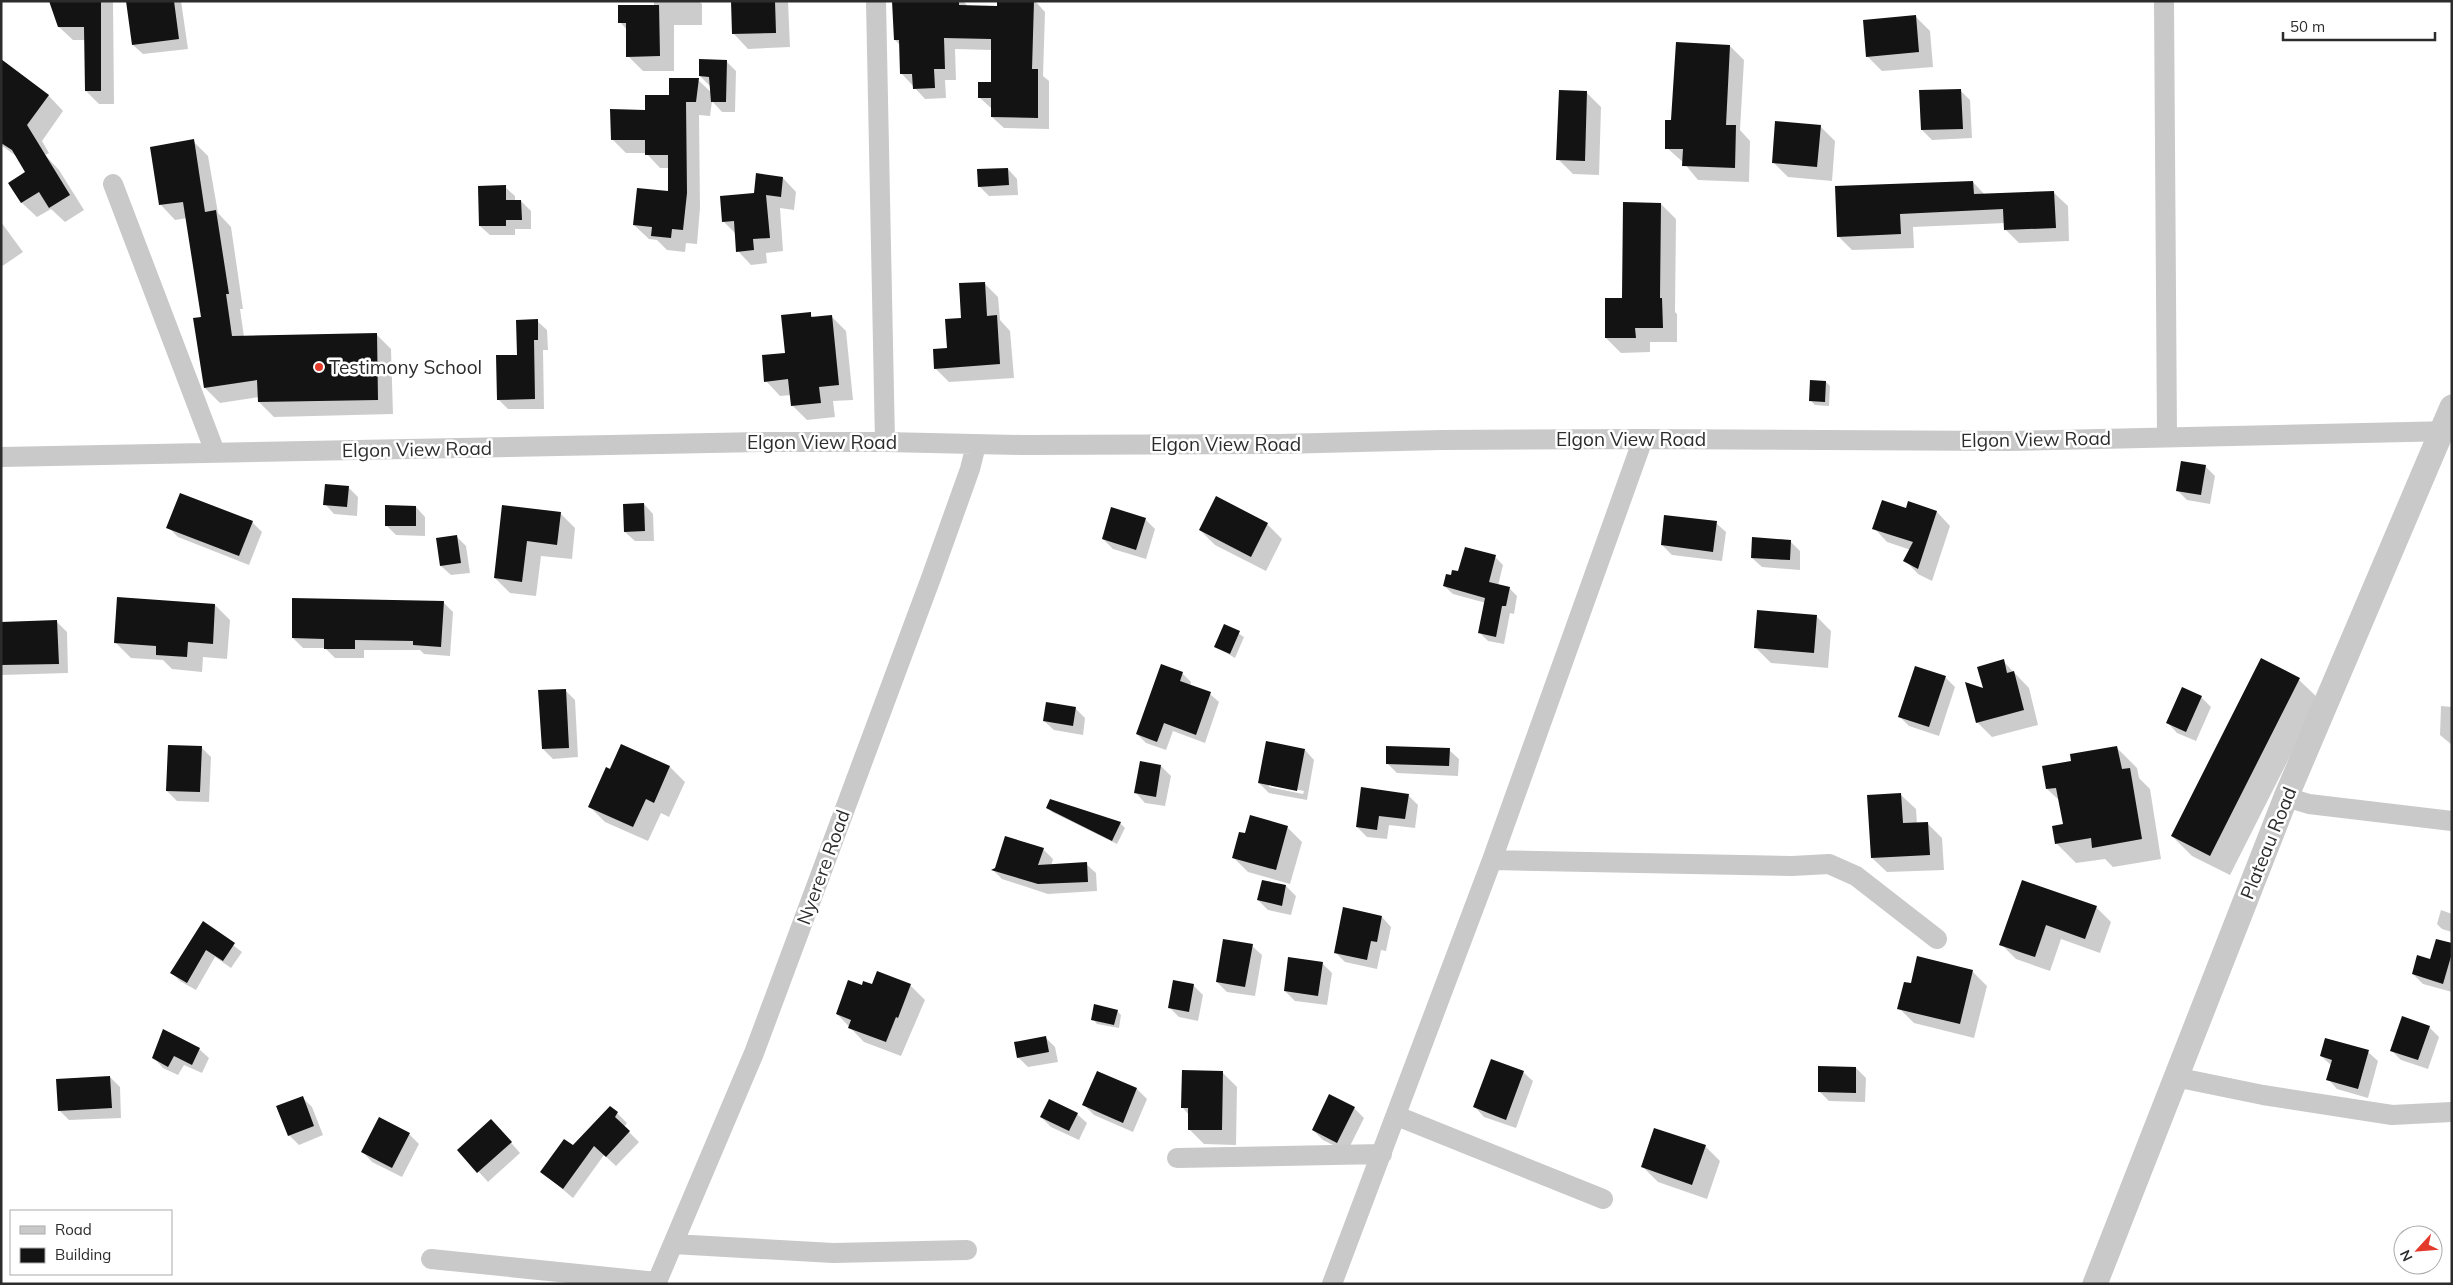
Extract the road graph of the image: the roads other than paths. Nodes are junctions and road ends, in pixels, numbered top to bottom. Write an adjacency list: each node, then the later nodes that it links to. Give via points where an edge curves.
1 (876, 1): 8 (street)
2 (2164, 1): 6 (street)
3 (113, 184): 10 (street)
4 (2452, 407): 5 (street, Plateau Road)
5 (2447, 431): 6 (street, Elgon View Road); 12 (street, Plateau Road)
6 (2167, 437): 7 (street, Elgon View Road, via 2009,441)
7 (1643, 439): 9 (street, Elgon View Road); 14 (street)
8 (885, 442): 9 (street, Elgon View Road); 10 (street, Elgon View Road)
9 (976, 445): 22 (street, Nyerere Road, via 934,569 754,1053)
10 (215, 452): 11 (street, Elgon View Road)
11 (1, 457)
12 (2286, 797): 13 (street, via 2309,804); 16 (street, Plateau Road)
13 (2452, 821)
14 (1492, 860): 15 (street, via 1829,864 1856,876); 18 (street)
15 (1937, 939)
16 (2175, 1077): 17 (street, via 2263,1095 2392,1115); 27 (street, Plateau Road)
17 (2452, 1112)
18 (1397, 1116): 19 (street); 21 (street)
19 (1382, 1154): 20 (street); 26 (street)
20 (1176, 1158)
21 (1603, 1199)
22 (673, 1244): 23 (street, via 833,1253); 25 (street, Nyerere Road)
23 (968, 1250)
24 (431, 1259): 25 (street)
25 (656, 1283)
26 (1332, 1284)
27 (2095, 1284)

